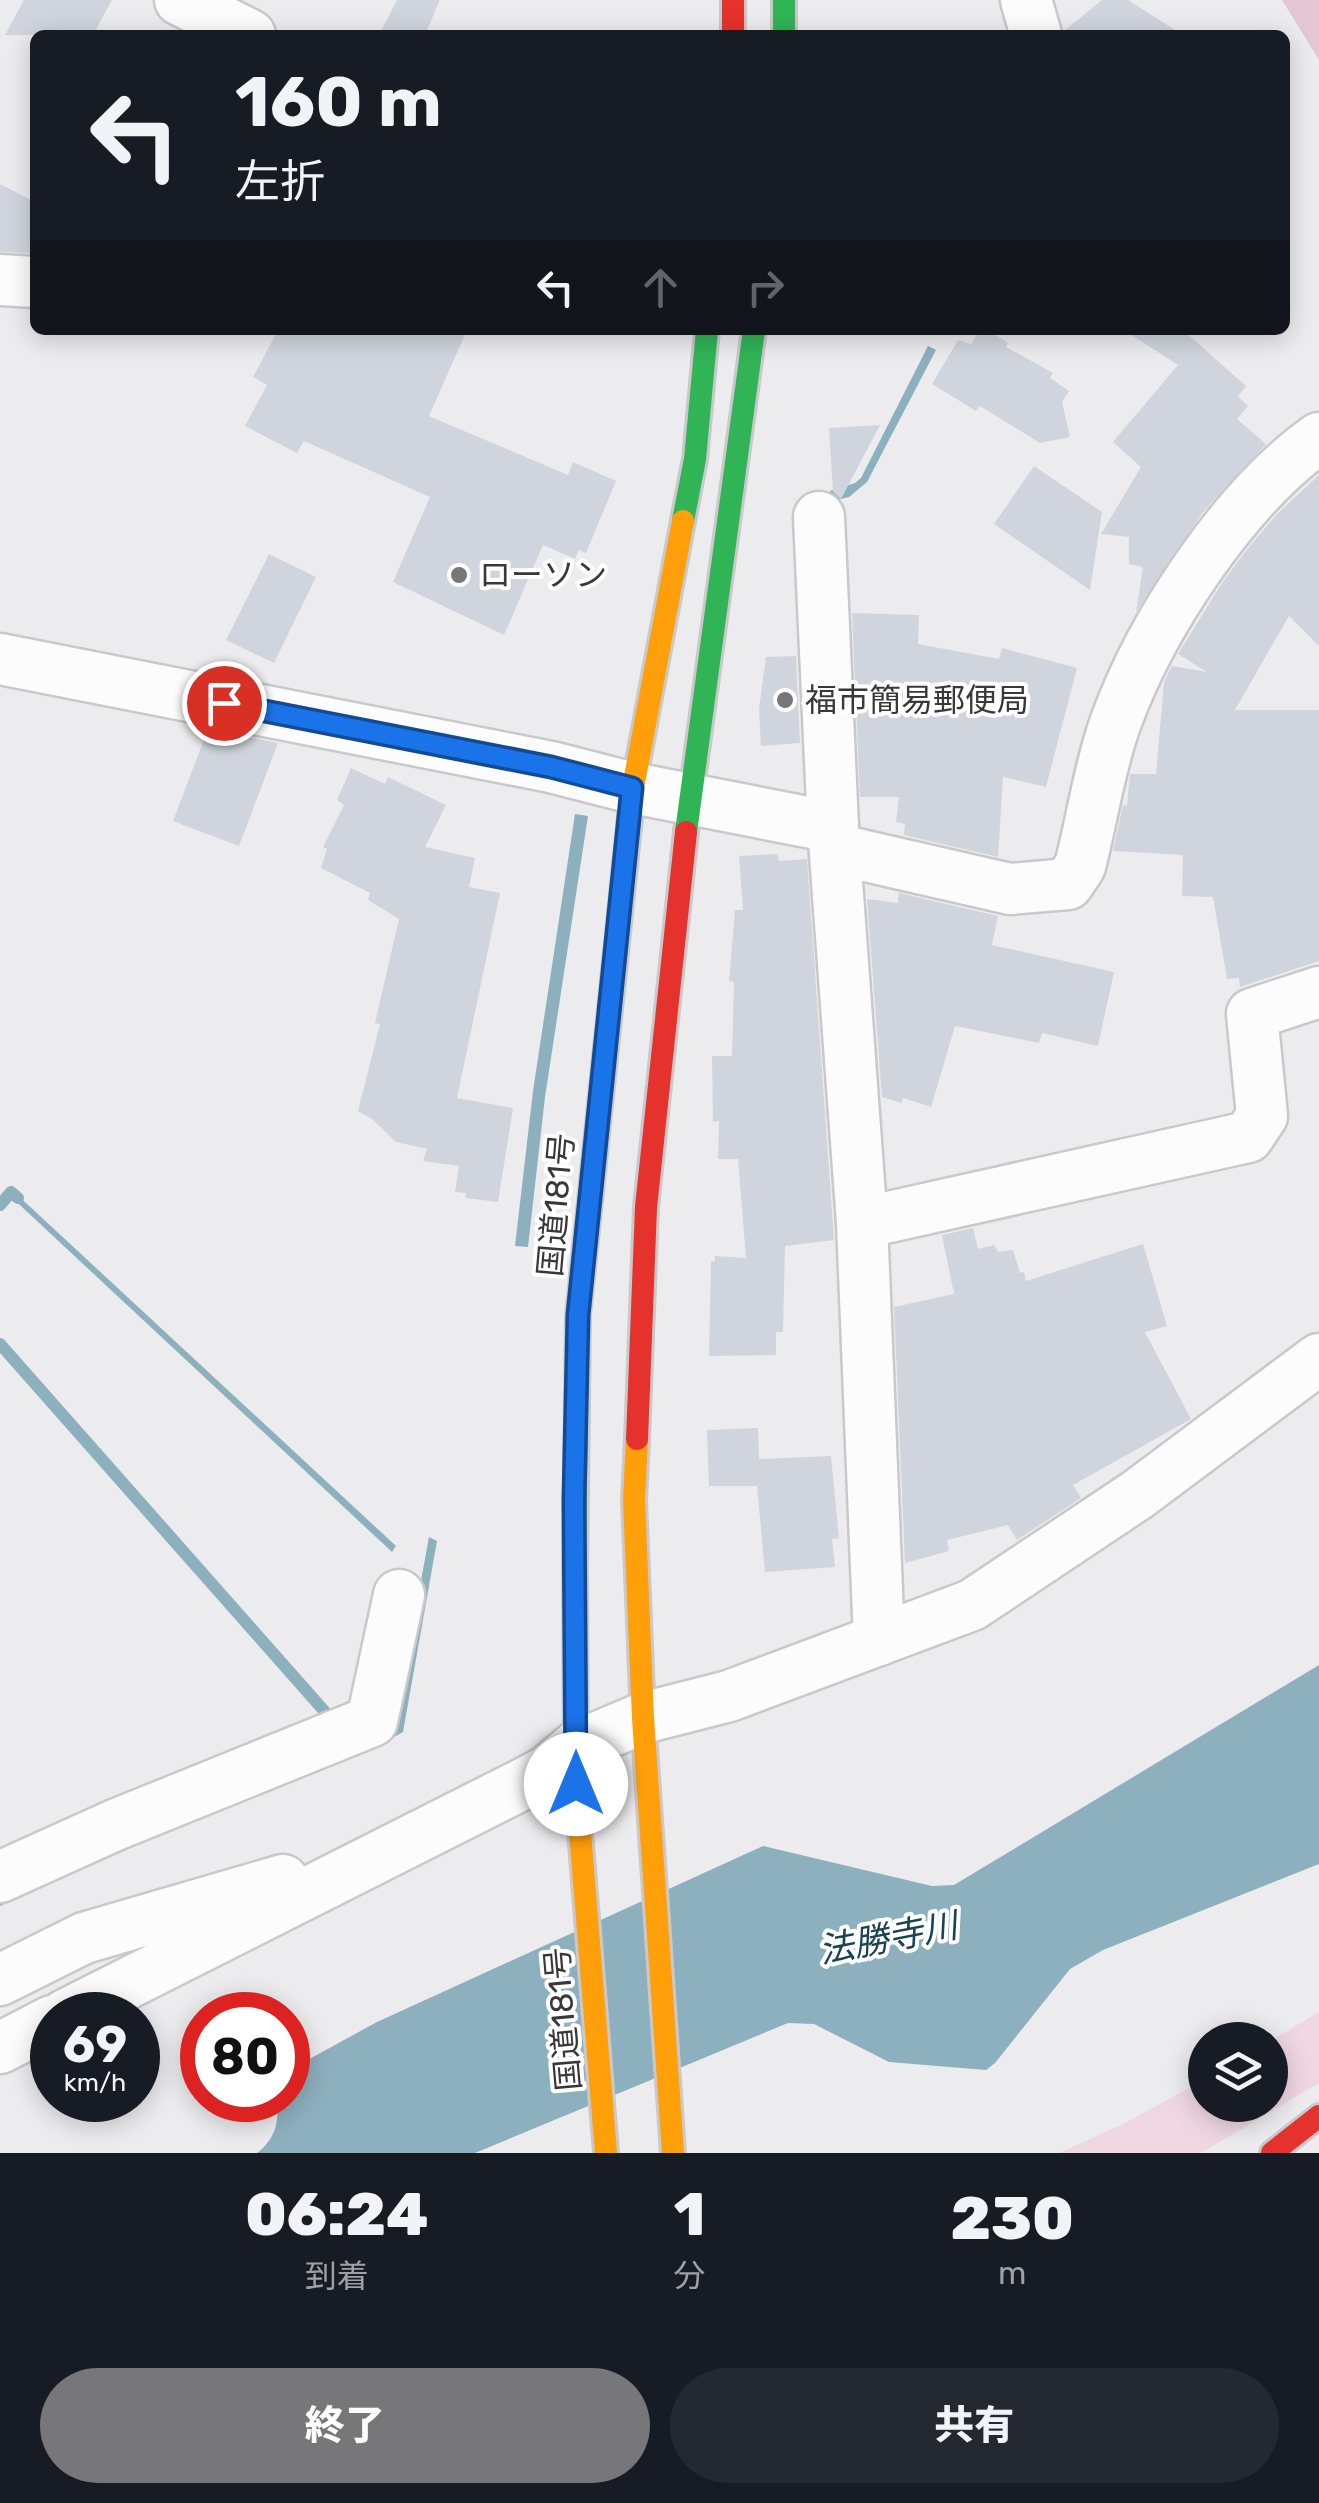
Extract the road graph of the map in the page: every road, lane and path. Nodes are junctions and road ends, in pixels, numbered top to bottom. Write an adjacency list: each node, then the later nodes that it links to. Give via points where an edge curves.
1 (733, 0): 4 (main road)
2 (784, 0): 5 (main road)
3 (1026, 0): 6 (street)
4 (733, 30)
5 (784, 30)
6 (1035, 30)
7 (0, 280): 8 (street)
8 (30, 282)
9 (707, 335): 14 (main road, 国道181号, via 695,458)
10 (753, 335): 15 (main road)
11 (1319, 438): 16 (street, via 1214,543 1159,628 1114,724 1080,866 1068,884 1010,889)
12 (819, 517): 16 (street)
13 (0, 659): 14 (street)
14 (632, 788): 15 (street); 23 (main road, 国道181号, via 578,1315)
15 (688, 799): 16 (street); 22 (main road, via 646,1208 634,1500)
16 (834, 838): 18 (street)
17 (1319, 992): 18 (street, via 1252,1014 1262,1116 1248,1137)
18 (862, 1223): 21 (street)
19 (1319, 1359): 21 (street, via 1136,1495 972,1605)
20 (399, 1595): 24 (street, via 372,1722)
21 (879, 1640): 22 (street, via 729,1696)
22 (643, 1718): 23 (street); 32 (main road)
23 (576, 1765): 25 (street, via 546,1772); 31 (main road, 国道181号)
24 (0, 1878)
25 (337, 1878): 26 (street, via 304,1874 84,1938); 27 (street)
26 (0, 1980)
27 (111, 1992)
28 (30, 2032): 29 (street)
29 (0, 2048)
30 (1319, 2116): 33 (main road)
31 (606, 2153)
32 (672, 2153)
33 (1272, 2153)

